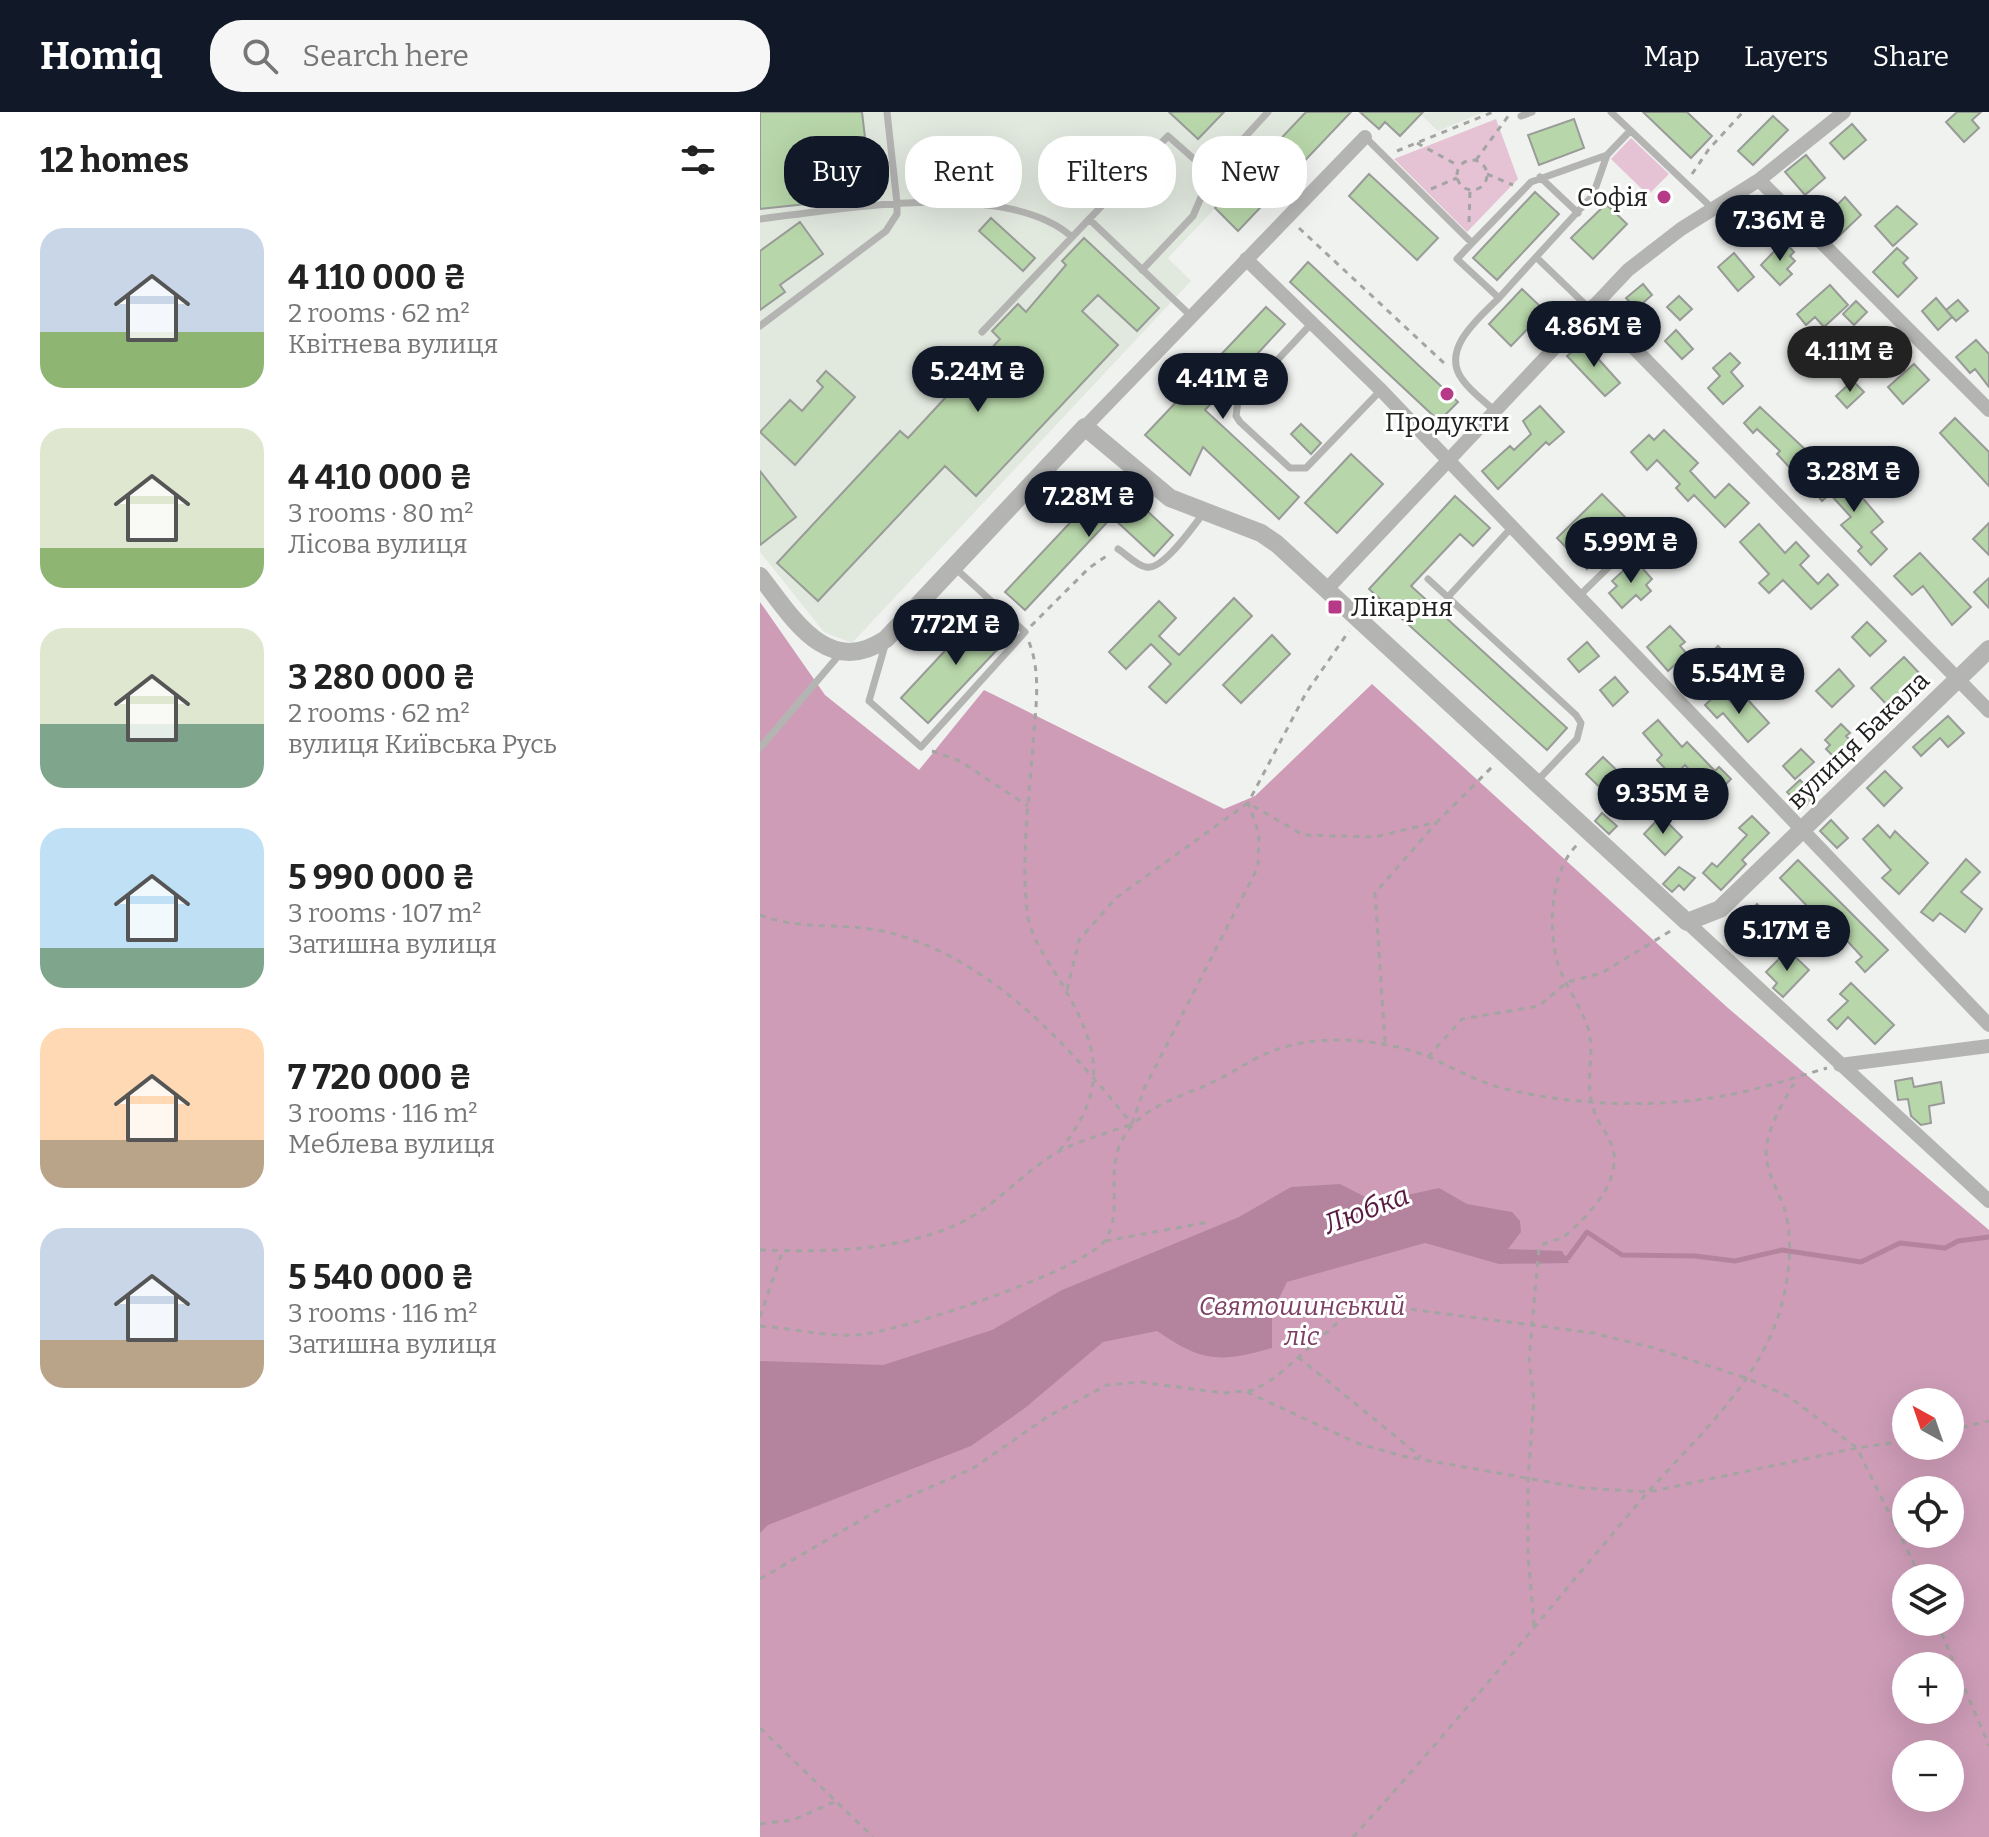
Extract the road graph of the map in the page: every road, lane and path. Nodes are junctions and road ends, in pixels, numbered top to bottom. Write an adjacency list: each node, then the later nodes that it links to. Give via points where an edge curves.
1 (887, 112): 27 (lane)
2 (1268, 112): 11 (lane)
3 (1493, 112): 13 (path)
4 (1511, 112): 17 (path)
5 (1532, 112): 9 (lane)
6 (1611, 112): 10 (lane)
7 (1743, 112): 23 (path)
8 (1844, 112): 22 (street)
9 (1521, 116)
10 (1630, 131): 14 (lane); 23 (lane)
11 (1246, 136)
12 (1365, 137): 15 (lane); 31 (street)
13 (1416, 143): 15 (path); 18 (path)
14 (1607, 155): 20 (lane); 30 (lane, via 1593,195)
15 (1384, 156): 26 (lane)
16 (1192, 157): 33 (lane, via 1168,136)
17 (1476, 160): 18 (path); 19 (path)
18 (1459, 166): 21 (path)
19 (1487, 174): 24 (path); 25 (path, via 1482,186)
20 (1540, 177): 24 (lane); 30 (lane)
21 (1457, 178): 25 (path); 26 (path)
22 (1759, 180): 29 (street); 47 (street)
23 (1686, 184): 29 (lane)
24 (1523, 189): 35 (lane)
25 (1470, 190): 35 (path)
26 (1421, 193): 35 (lane)
27 (897, 203): 32 (lane); 34 (lane, via 978,204 1031,214); 43 (lane, via 897,214 886,231)
28 (1196, 208): 38 (lane)
29 (1713, 209): 40 (street, via 1656,247)
30 (1578, 213): 36 (lane)
31 (1287, 217): 37 (street); 45 (path)
32 (760, 219)
33 (1089, 219): 34 (lane); 38 (lane)
34 (1072, 237): 44 (lane)
35 (1470, 241): 39 (lane, via 1457,259)
36 (1536, 257): 39 (lane); 40 (lane)
37 (1246, 259): 41 (street); 42 (street)
38 (1142, 270): 41 (lane)
39 (1499, 298): 45 (lane, via 1463,336 1456,356)
40 (1591, 307): 48 (street); 66 (street)
41 (1191, 316): 49 (street)
42 (1312, 323): 46 (street); 46 (lane, via 1238,402 1240,422 1290,468 1306,468)
43 (760, 326)
44 (982, 332)
45 (1460, 378): 48 (lane)
46 (1381, 390): 50 (street)
47 (1989, 410)
48 (1495, 411): 50 (street)
49 (1085, 427): 51 (street, via 1170,498); 55 (street)
50 (1448, 461): 52 (street); 58 (street)
51 (1204, 512): 53 (lane, via 1154,567); 58 (street, via 1261,533)
52 (1512, 527): 59 (street); 60 (lane)
53 (1118, 549): 62 (path, via 1089,568)
54 (1619, 557): 59 (lane)
55 (954, 567): 62 (lane); 63 (street)
56 (760, 576): 65 (street, via 801,627)
57 (1428, 579): 60 (lane)
58 (1327, 589): 61 (street)
59 (1579, 596): 76 (street)
60 (1448, 597): 71 (lane, via 1581,723 1577,739)
61 (1358, 618): 70 (street); 72 (path, via 1306,693)
62 (1025, 632): 68 (lane); 73 (path, via 1038,682)
63 (886, 639): 65 (street, via 868,650); 68 (lane, via 869,701)
64 (1989, 649): 66 (street, вулиця Бакала)
65 (841, 652): 69 (lane)
66 (1958, 679): 67 (street); 76 (street, вулиця Бакала)
67 (1989, 711)
68 (921, 747): 73 (path, via 960,761)
69 (760, 748)
70 (1506, 753): 71 (street); 74 (path)
71 (1537, 781): 75 (street)
72 (1248, 803): 74 (path, via 1303,835 1375,837); 80 (path, via 1116,898 1079,940); 89 (path, via 1259,834 1258,867 1144,1089)
73 (1028, 806): 80 (path, via 1027,910 1037,943)
74 (1437, 822): 82 (path, via 1375,893)
75 (1588, 829): 78 (street); 79 (path, via 1570,851 1555,896 1551,933)
76 (1803, 829): 78 (street, вулиця Бакала, via 1720,909); 81 (street)
77 (760, 915): 86 (path, via 882,931 964,961 1015,999)
78 (1687, 922): 79 (path, via 1602,973); 85 (street)
79 (1567, 982): 84 (path, via 1539,1006 1462,1019); 88 (path, via 1590,1035)
80 (1067, 992): 86 (path, via 1088,1033)
81 (1989, 1025)
82 (1385, 1043): 84 (path); 89 (path, via 1304,1042 1263,1054 1163,1102)
83 (1989, 1046): 85 (street)
84 (1428, 1057): 88 (path, via 1503,1088)
85 (1840, 1065): 87 (path); 91 (street)
86 (1094, 1076): 89 (path); 90 (path, via 1085,1116)
87 (1797, 1076): 88 (path, via 1696,1099); 100 (path, via 1767,1145 1767,1165 1787,1217 1787,1285 1776,1322)
88 (1591, 1101): 97 (path, via 1598,1121 1612,1137 1615,1164 1608,1187 1568,1234 1539,1247)
89 (1132, 1124): 90 (path); 93 (path, via 1118,1149 1114,1217)
90 (1058, 1152): 95 (path, via 985,1208 941,1231 851,1250)
91 (1989, 1201)
92 (1209, 1222): 93 (path)
93 (1105, 1241): 98 (path, via 1085,1256 981,1301 890,1329 833,1335)
94 (760, 1250): 95 (path)
95 (783, 1250): 96 (path)
96 (760, 1317)
97 (1533, 1324): 99 (path, via 1378,1305 1343,1318); 100 (path, via 1654,1348); 107 (path)
98 (760, 1326)
99 (1298, 1357): 101 (path, via 1270,1382); 106 (path)
100 (1746, 1378): 105 (path, via 1806,1407); 108 (path)
101 (1247, 1392): 106 (path, via 1336,1436); 110 (path, via 1140,1382 1107,1385 1047,1417 972,1469 880,1509)
102 (1989, 1421): 103 (path)
103 (1964, 1427)
104 (1892, 1443): 105 (path)
105 (1857, 1448): 108 (path); 109 (path)
106 (1424, 1459): 107 (path)
107 (1528, 1479): 108 (path); 111 (path)
108 (1648, 1492): 111 (path)
109 (1914, 1564)
110 (760, 1579)
111 (1534, 1626): 118 (path)
112 (1943, 1636): 114 (path)
113 (760, 1728): 115 (path)
114 (1989, 1746)
115 (834, 1802): 116 (path, via 793,1820); 117 (path)
116 (760, 1824)
117 (873, 1837)
118 (1353, 1837)

